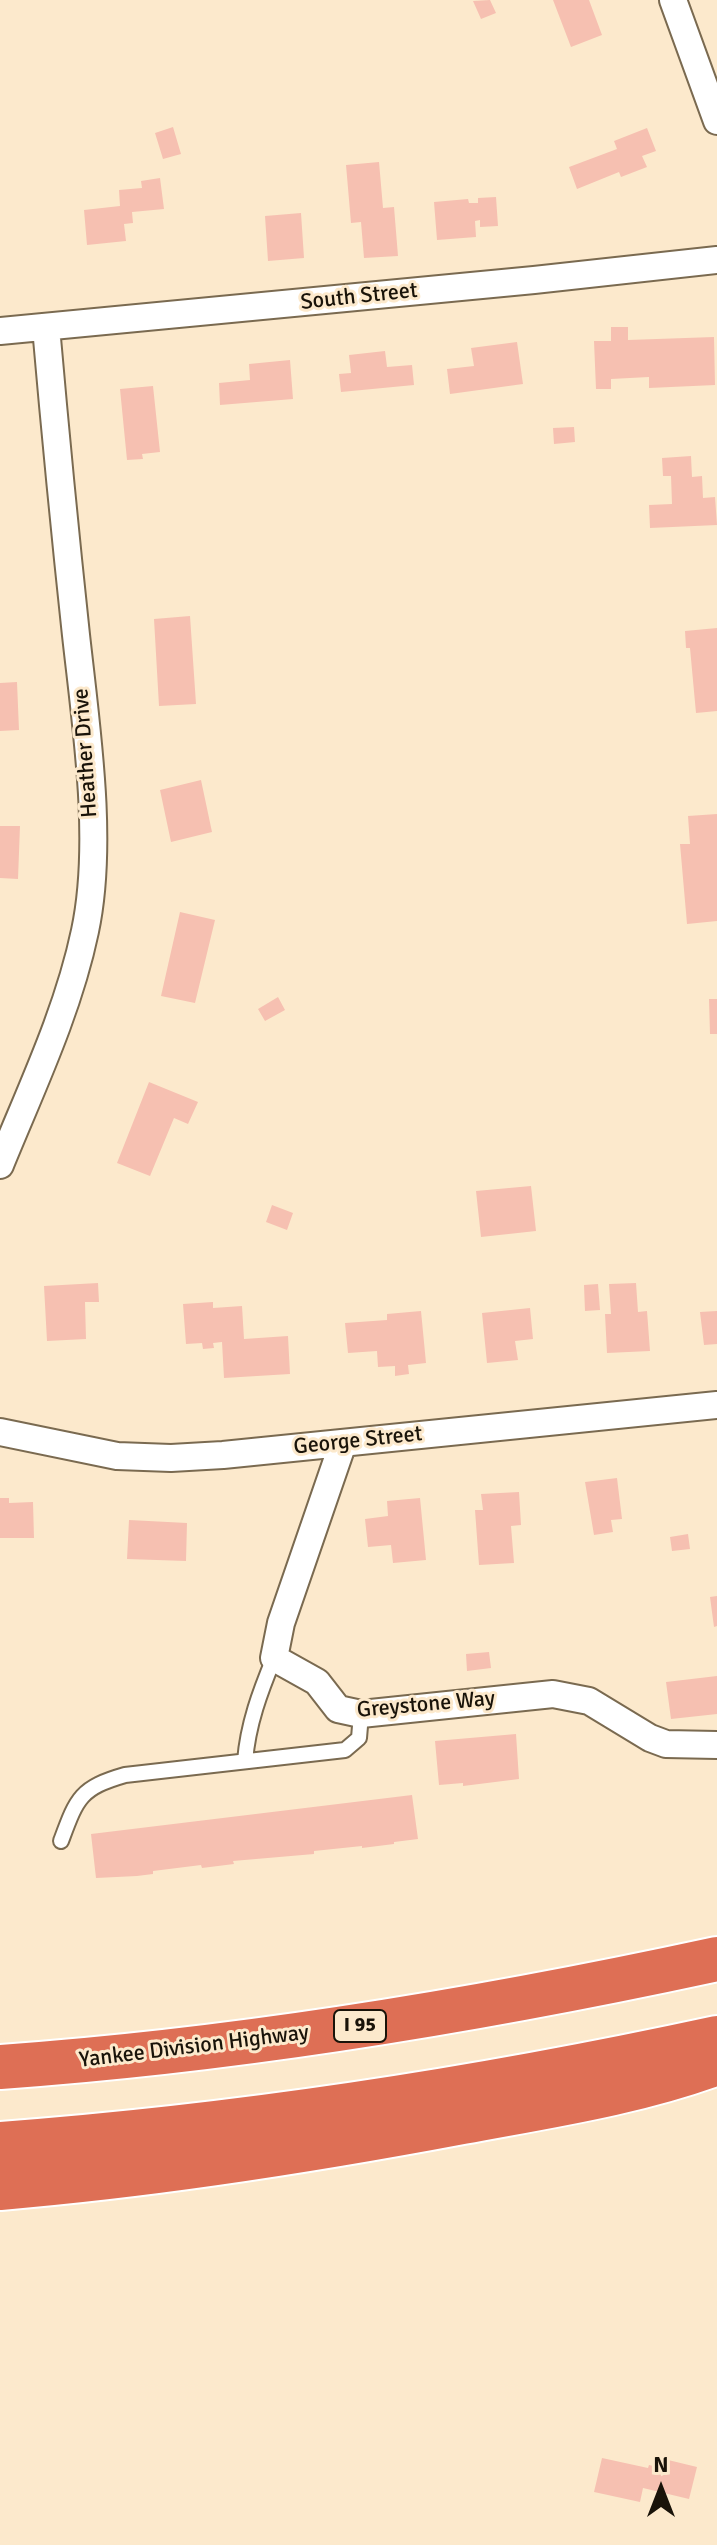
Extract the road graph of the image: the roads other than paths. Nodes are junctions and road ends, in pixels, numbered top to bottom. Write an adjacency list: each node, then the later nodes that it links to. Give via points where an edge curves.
1 (673, 0): 2 (street)
2 (717, 121)
3 (717, 260): 4 (street, South Street)
4 (46, 327): 5 (street, South Street); 6 (street, Heather Drive, via 86,724 92,871 86,929 67,998)
5 (0, 331)
6 (0, 1165)
7 (717, 1405): 9 (street, George Street)
8 (0, 1432): 9 (street, George Street, via 93,1453 147,1458)
9 (343, 1443): 10 (street, via 281,1623)
10 (274, 1658): 11 (street, Greystone Way, via 317,1682 338,1709); 13 (lane, via 247,1735)
11 (361, 1714): 12 (street, Greystone Way, via 553,1694 589,1701 666,1744); 13 (lane, via 359,1738 345,1750)
12 (717, 1745)
13 (245, 1761): 14 (lane, via 104,1781 78,1802)
14 (61, 1841)
15 (717, 1959): 18 (highway, Yankee Division Highway / I 95, via 339,2029)
16 (717, 2038): 19 (highway, via 349,2106)
17 (717, 2063): 20 (highway, via 673,2079 294,2153)
18 (0, 2067)
19 (0, 2144)
20 (0, 2188)

